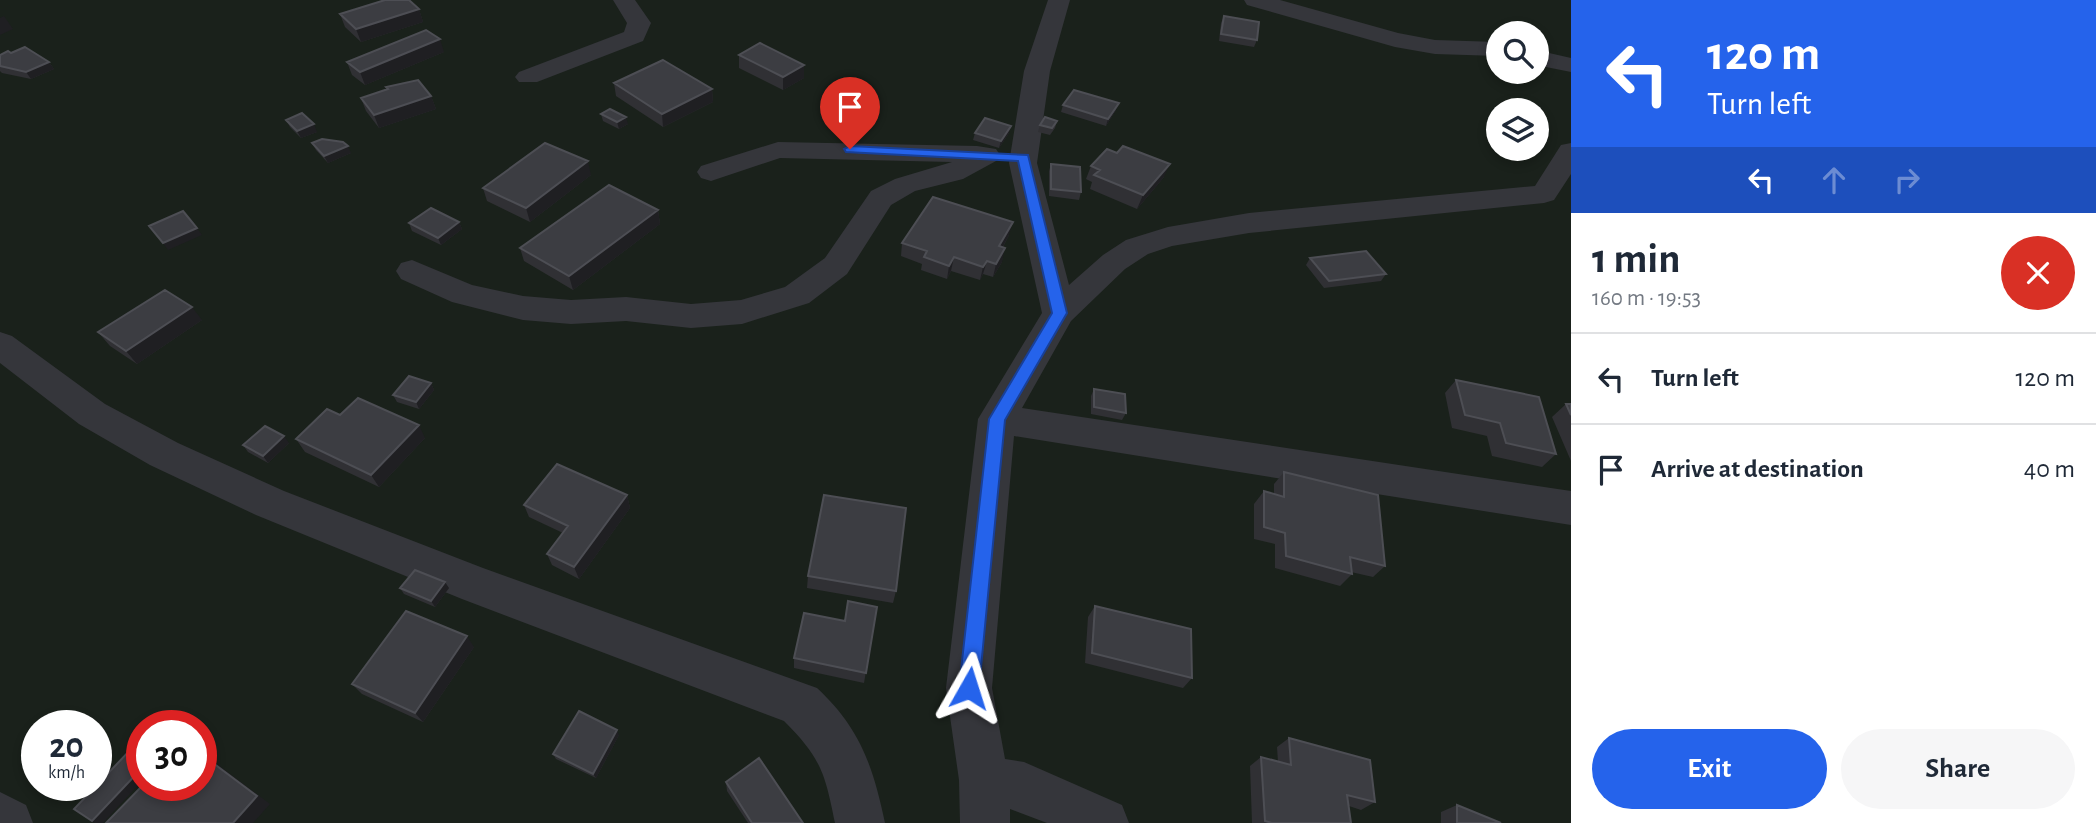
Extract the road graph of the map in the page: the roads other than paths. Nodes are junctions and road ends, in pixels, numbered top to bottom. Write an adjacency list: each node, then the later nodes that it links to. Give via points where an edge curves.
1 (624, 0): 7 (street, via 639,23 635,36)
2 (1059, 0): 10 (street, via 1037,71)
3 (1255, 0): 4 (street, via 1395,40)
4 (1486, 49)
5 (1549, 60): 6 (street)
6 (1571, 65)
7 (528, 77)
8 (1571, 151): 12 (street)
9 (986, 155): 10 (street); 11 (street, via 778,150); 13 (street, via 953,173 905,185 881,198 836,267 797,295 743,312 691,316 626,309 571,312 523,308 464,294)
10 (1024, 158): 14 (street)
11 (711, 172)
12 (1558, 194): 14 (street, via 1249,223 1168,237 1137,247 1114,262)
13 (412, 271)
14 (1059, 313): 16 (street)
15 (0, 345): 21 (street, via 92,414 164,454 270,503 800,704 847,760)
16 (997, 419): 17 (street); 18 (street, via 969,688)
17 (1571, 508)
18 (985, 801): 22 (street, via 1024,787)
19 (0, 817): 20 (street)
20 (8, 823)
21 (860, 823)
22 (1104, 823)

